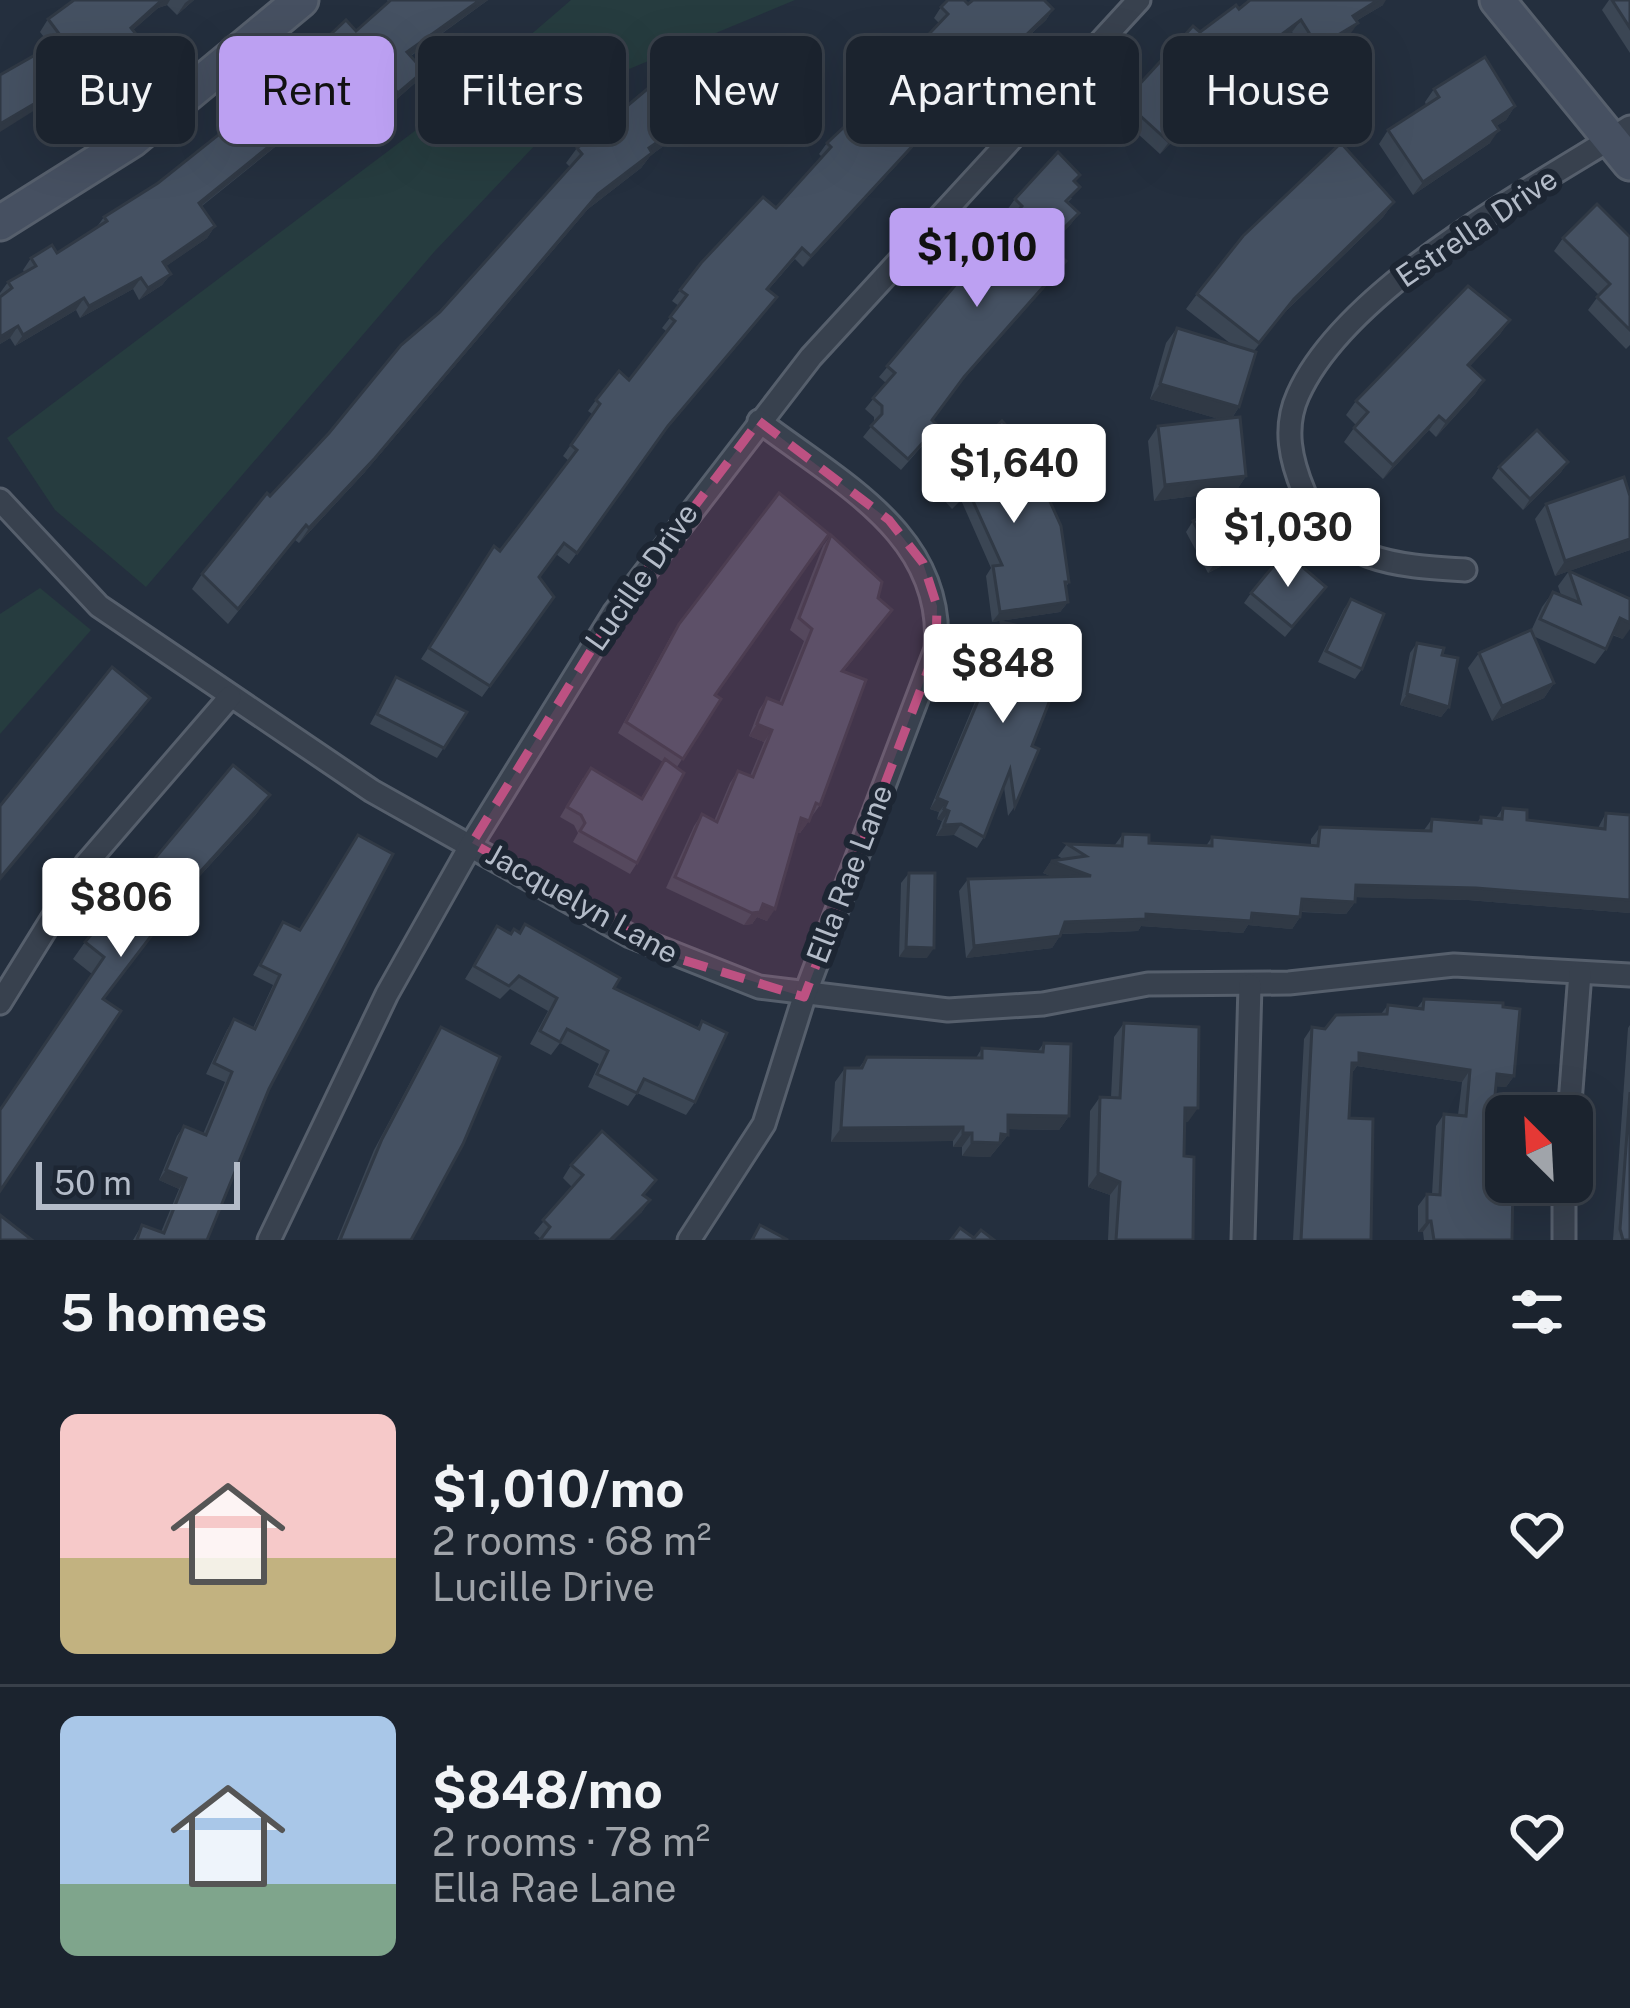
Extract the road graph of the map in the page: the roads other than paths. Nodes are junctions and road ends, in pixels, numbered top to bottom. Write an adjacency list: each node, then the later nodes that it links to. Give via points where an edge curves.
1 (301, 0): 5 (street, via 132,140)
2 (1139, 0): 6 (street, Lucille Drive)
3 (1497, 0): 4 (street)
4 (1623, 143): 8 (street, Estrella Drive, via 1400,276 1316,363 1296,399 1288,448 1306,498 1339,545 1392,566)
5 (0, 224)
6 (759, 421): 10 (street, Lucille Drive, via 614,613); 14 (street, Ella Rae Lane, via 889,520 923,563 937,606 936,650)
7 (0, 500): 9 (street, Jacquelyn Lane, via 99,606)
8 (1465, 570)
9 (230, 697): 10 (street, Jacquelyn Lane, via 371,790); 15 (street, via 86,865)
10 (472, 843): 14 (street, Jacquelyn Lane, via 659,950); 18 (street, Lucille Drive, via 333,1098)
11 (1580, 973): 12 (street, Jacquelyn Lane); 13 (street, Jacquelyn Lane, via 1454,965); 16 (street)
12 (1630, 975)
13 (1250, 985): 14 (street, Jacquelyn Lane, via 1148,984 1043,1004 948,1010); 20 (street)
14 (804, 997): 19 (street, Ella Rae Lane, via 764,1124)
15 (0, 1003)
16 (1571, 1095)
17 (1564, 1203): 21 (street)
18 (269, 1240)
19 (689, 1240)
20 (1243, 1240)
21 (1564, 1240)

